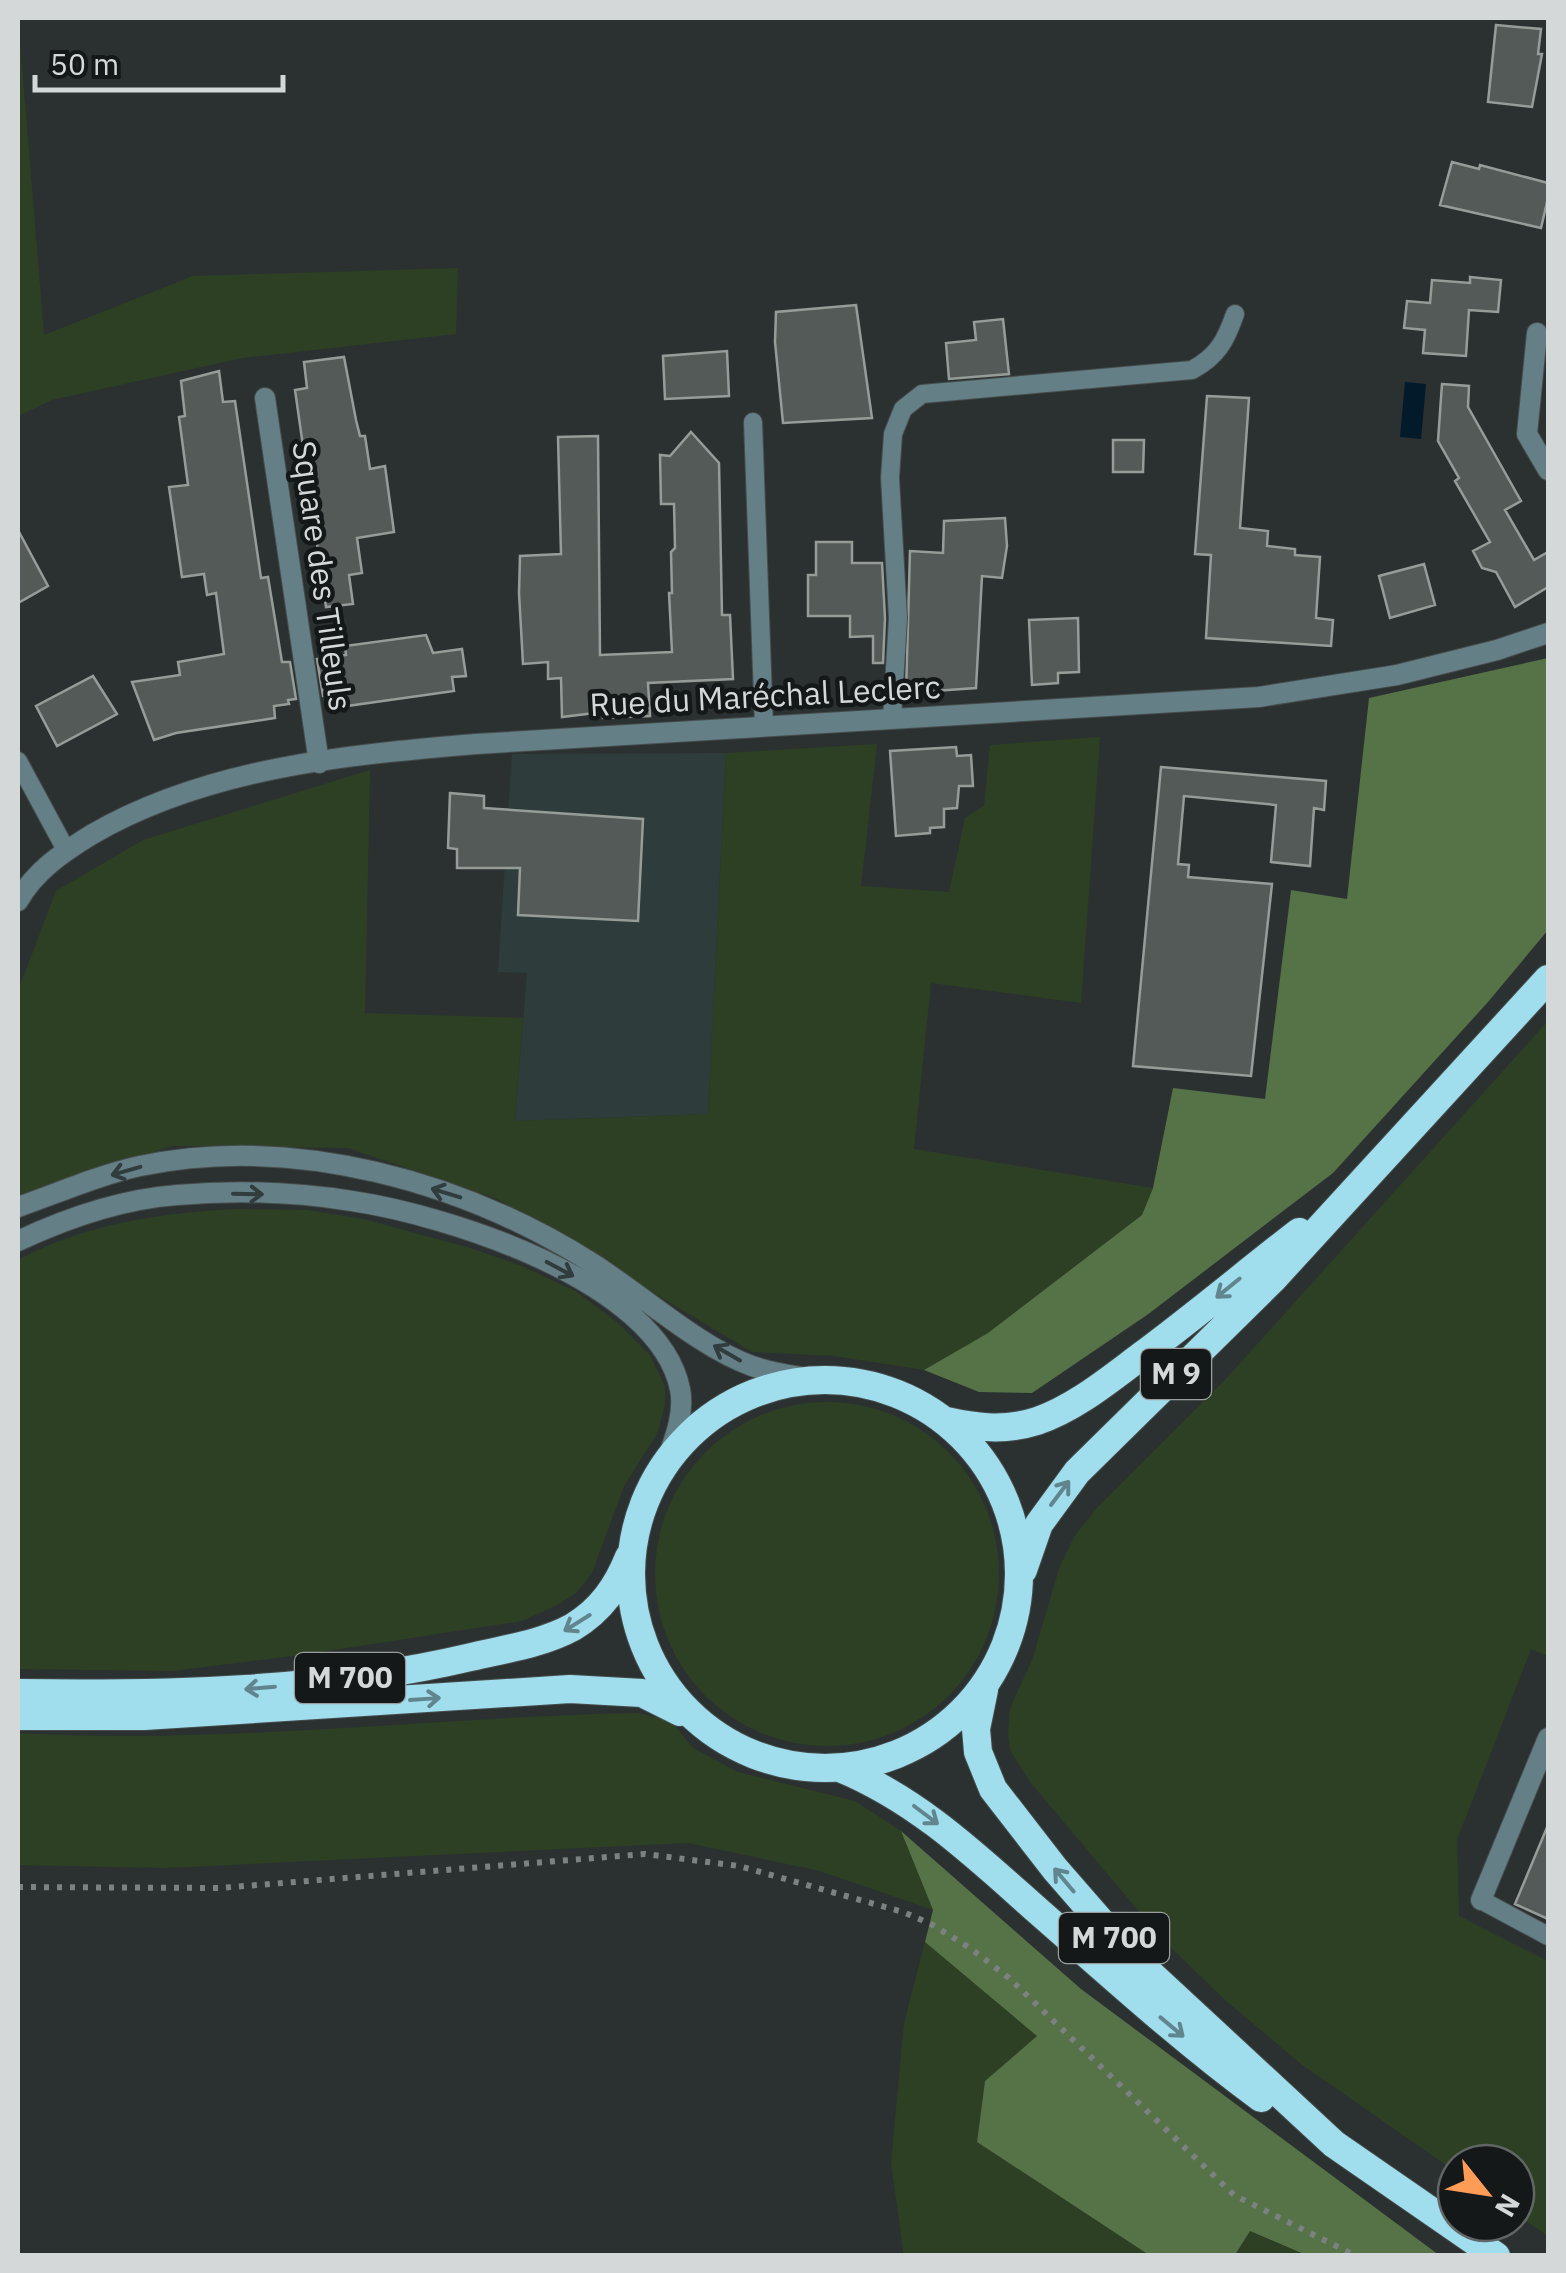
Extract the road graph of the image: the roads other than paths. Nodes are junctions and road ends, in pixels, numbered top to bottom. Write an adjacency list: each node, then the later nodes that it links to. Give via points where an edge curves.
1 (1235, 314): 7 (lane, via 1226,342 1192,370 922,394 903,409 892,434 890,478 898,599)
2 (1537, 333): 5 (street, via 1527,434)
3 (265, 398): 10 (street, Square des Tilleuls)
4 (753, 422): 8 (lane)
5 (1548, 470)
6 (1548, 632): 7 (street, Rue du Maréchal Leclerc, via 1450,663 1322,690)
7 (892, 719): 8 (street, Rue du Maréchal Leclerc)
8 (764, 726): 10 (street, Rue du Maréchal Leclerc, via 458,746)
9 (18, 761): 11 (lane)
10 (319, 763): 11 (street, Rue du Maréchal Leclerc, via 172,796)
11 (66, 850): 12 (street, Rue du Maréchal Leclerc)
12 (18, 901)
13 (1548, 979): 14 (highway, M 9)
14 (1359, 1184): 18 (highway, M 9, one-way to 18, via 1085,1396 1013,1426); 21 (highway, M 9, one-way to 14, via 1031,1542 1061,1489 1274,1279)
15 (18, 1207): 17 (street, one-way to 15, via 770,1372 728,1354 507,1216 370,1172 275,1158 188,1159 136,1167)
16 (18, 1242): 19 (street, one-way to 19, via 133,1201 218,1193 352,1201 466,1228 592,1286 658,1344 675,1374 682,1407)
17 (820, 1380): 18 (highway, via 893,1392); 19 (highway, via 775,1386 733,1404 696,1429)
18 (946, 1421): 21 (highway, via 1002,1492 1018,1544)
19 (666, 1463): 20 (highway)
20 (633, 1547): 23 (highway, M 700, one-way to 23, via 618,1584 588,1616 513,1647 282,1686); 25 (highway, via 632,1592 646,1650 669,1690)
21 (1019, 1581): 22 (highway, via 1012,1627)
22 (986, 1684): 27 (highway, via 922,1742); 30 (highway, M 700, one-way to 22, via 1129,1954 1007,1810 978,1752)
23 (18, 1693)
24 (18, 1716): 25 (highway, M 700, one-way to 25, via 144,1716 598,1689 642,1693)
25 (700, 1723): 27 (highway, via 766,1760)
26 (1548, 1738): 28 (street)
27 (840, 1768): 30 (highway, M 700, one-way to 30, via 932,1819 1220,2066)
28 (1481, 1900): 29 (lane)
29 (1548, 1936)
30 (1334, 2144): 31 (highway, M 700)
31 (1496, 2256)

